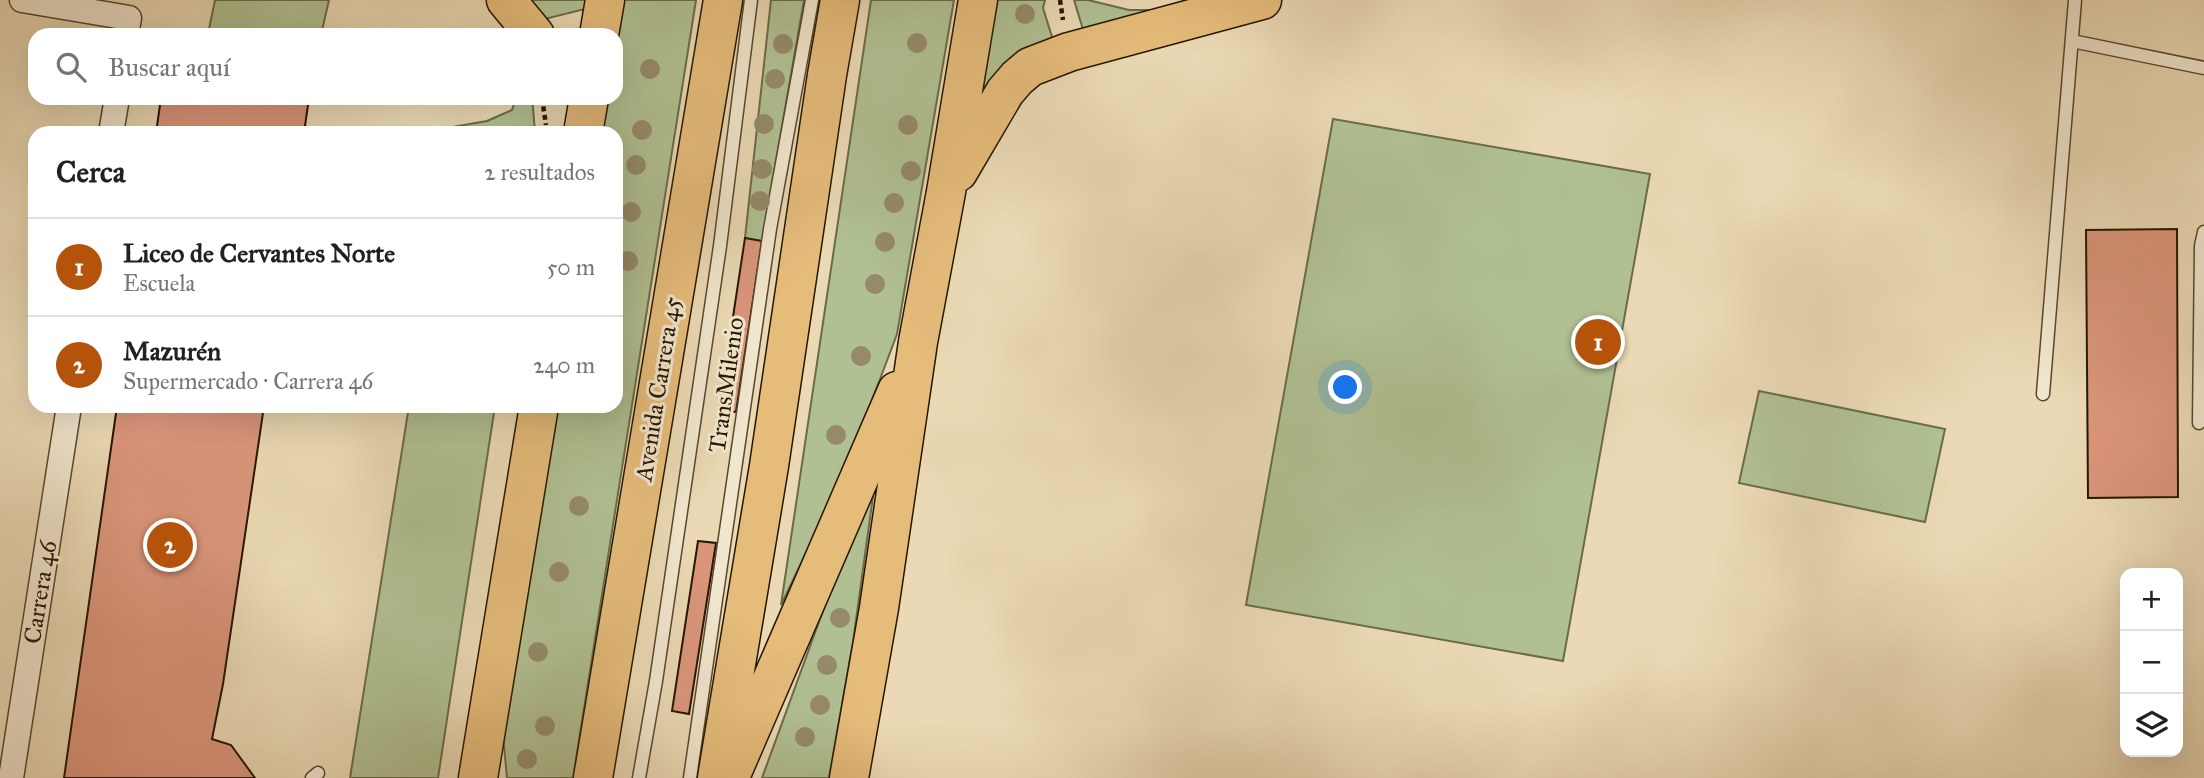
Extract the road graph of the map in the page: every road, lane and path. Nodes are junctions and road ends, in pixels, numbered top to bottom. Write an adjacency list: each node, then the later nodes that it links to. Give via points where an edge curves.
1 (22, 0): 11 (street)
2 (506, 0): 12 (highway)
3 (605, 0): 13 (highway)
4 (723, 0): 31 (highway, Avenida Carrera 45)
5 (751, 0): 32 (lane, TransMilenio, via 718,260)
6 (812, 0): 33 (lane, TransMilenio, via 771,229)
7 (840, 0): 34 (highway)
8 (978, 0): 20 (highway)
9 (1262, 0): 20 (highway, via 1069,52 1030,68 1005,92)
10 (2075, 0): 14 (lane)
11 (128, 27)
12 (529, 28)
13 (600, 28)
14 (2072, 41): 15 (lane); 23 (lane)
15 (2204, 68)
16 (116, 105): 18 (street)
17 (543, 105): 19 (path)
18 (112, 126)
19 (545, 126)
20 (946, 192): 22 (highway)
21 (2204, 232): 26 (lane)
22 (918, 342): 35 (highway); 36 (highway)
23 (2042, 394)
24 (68, 413): 28 (street, Carrera 46)
25 (537, 413): 27 (highway)
26 (2199, 422)
27 (492, 687): 29 (highway); 30 (highway)
28 (11, 778)
29 (478, 778)
30 (498, 778)
31 (593, 778)
32 (639, 778)
33 (690, 778)
34 (718, 778)
35 (730, 778)
36 (849, 778)

